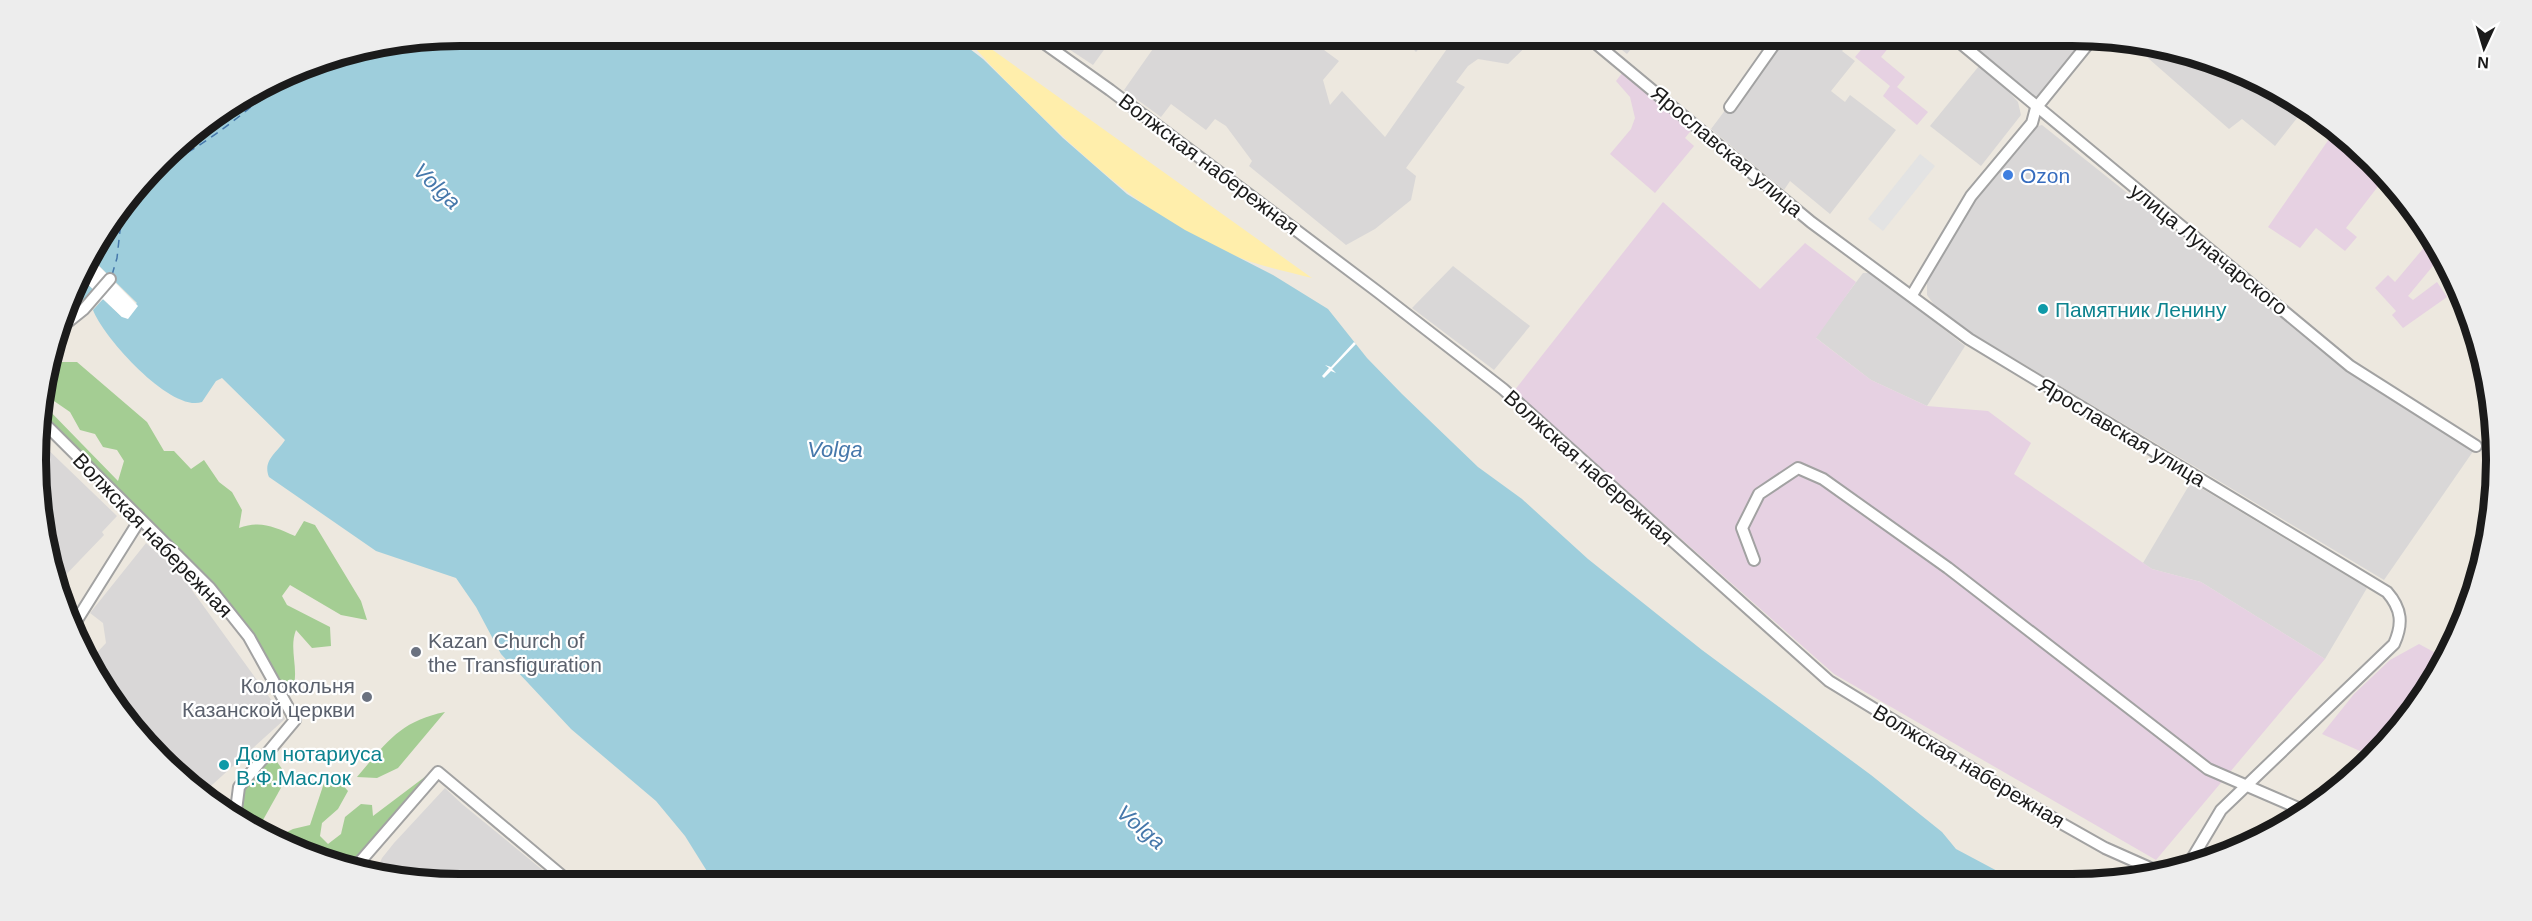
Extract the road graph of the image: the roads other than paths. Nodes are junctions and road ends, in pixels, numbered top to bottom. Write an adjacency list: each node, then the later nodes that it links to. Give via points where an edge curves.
1 (1048, 46): 21 (street, Волжская набережная, via 1503,389 1829,681 2059,822)
2 (1599, 46): 9 (street, Ярославская улица, via 1811,222)
3 (1773, 46): 6 (street)
4 (1964, 46): 7 (street, улица Луначарского)
5 (2086, 47): 7 (street)
6 (1730, 107)
7 (2036, 108): 9 (street, via 2032,123 1971,196); 12 (street, улица Луначарского, via 2350,366)
8 (110, 279): 10 (street)
9 (1912, 295): 16 (street, Ярославская улица, via 1969,339 2392,598 2401,622 2394,644)
10 (71, 319)
11 (48, 427): 13 (street, Волжская набережная)
12 (2476, 446)
13 (139, 521): 15 (street); 18 (street, Волжская набережная, via 210,588 249,636 295,720 239,787)
14 (1754, 560): 16 (street, via 1743,528 1759,494 1798,468 1823,479 1948,568 2208,769)
15 (78, 619)
16 (2245, 784): 17 (street); 19 (street, Ярославская улица, via 2221,810)
17 (2298, 808)
18 (236, 809)
19 (2194, 856)
20 (360, 862): 22 (street, via 438,772)
21 (2149, 867)
22 (560, 874)

